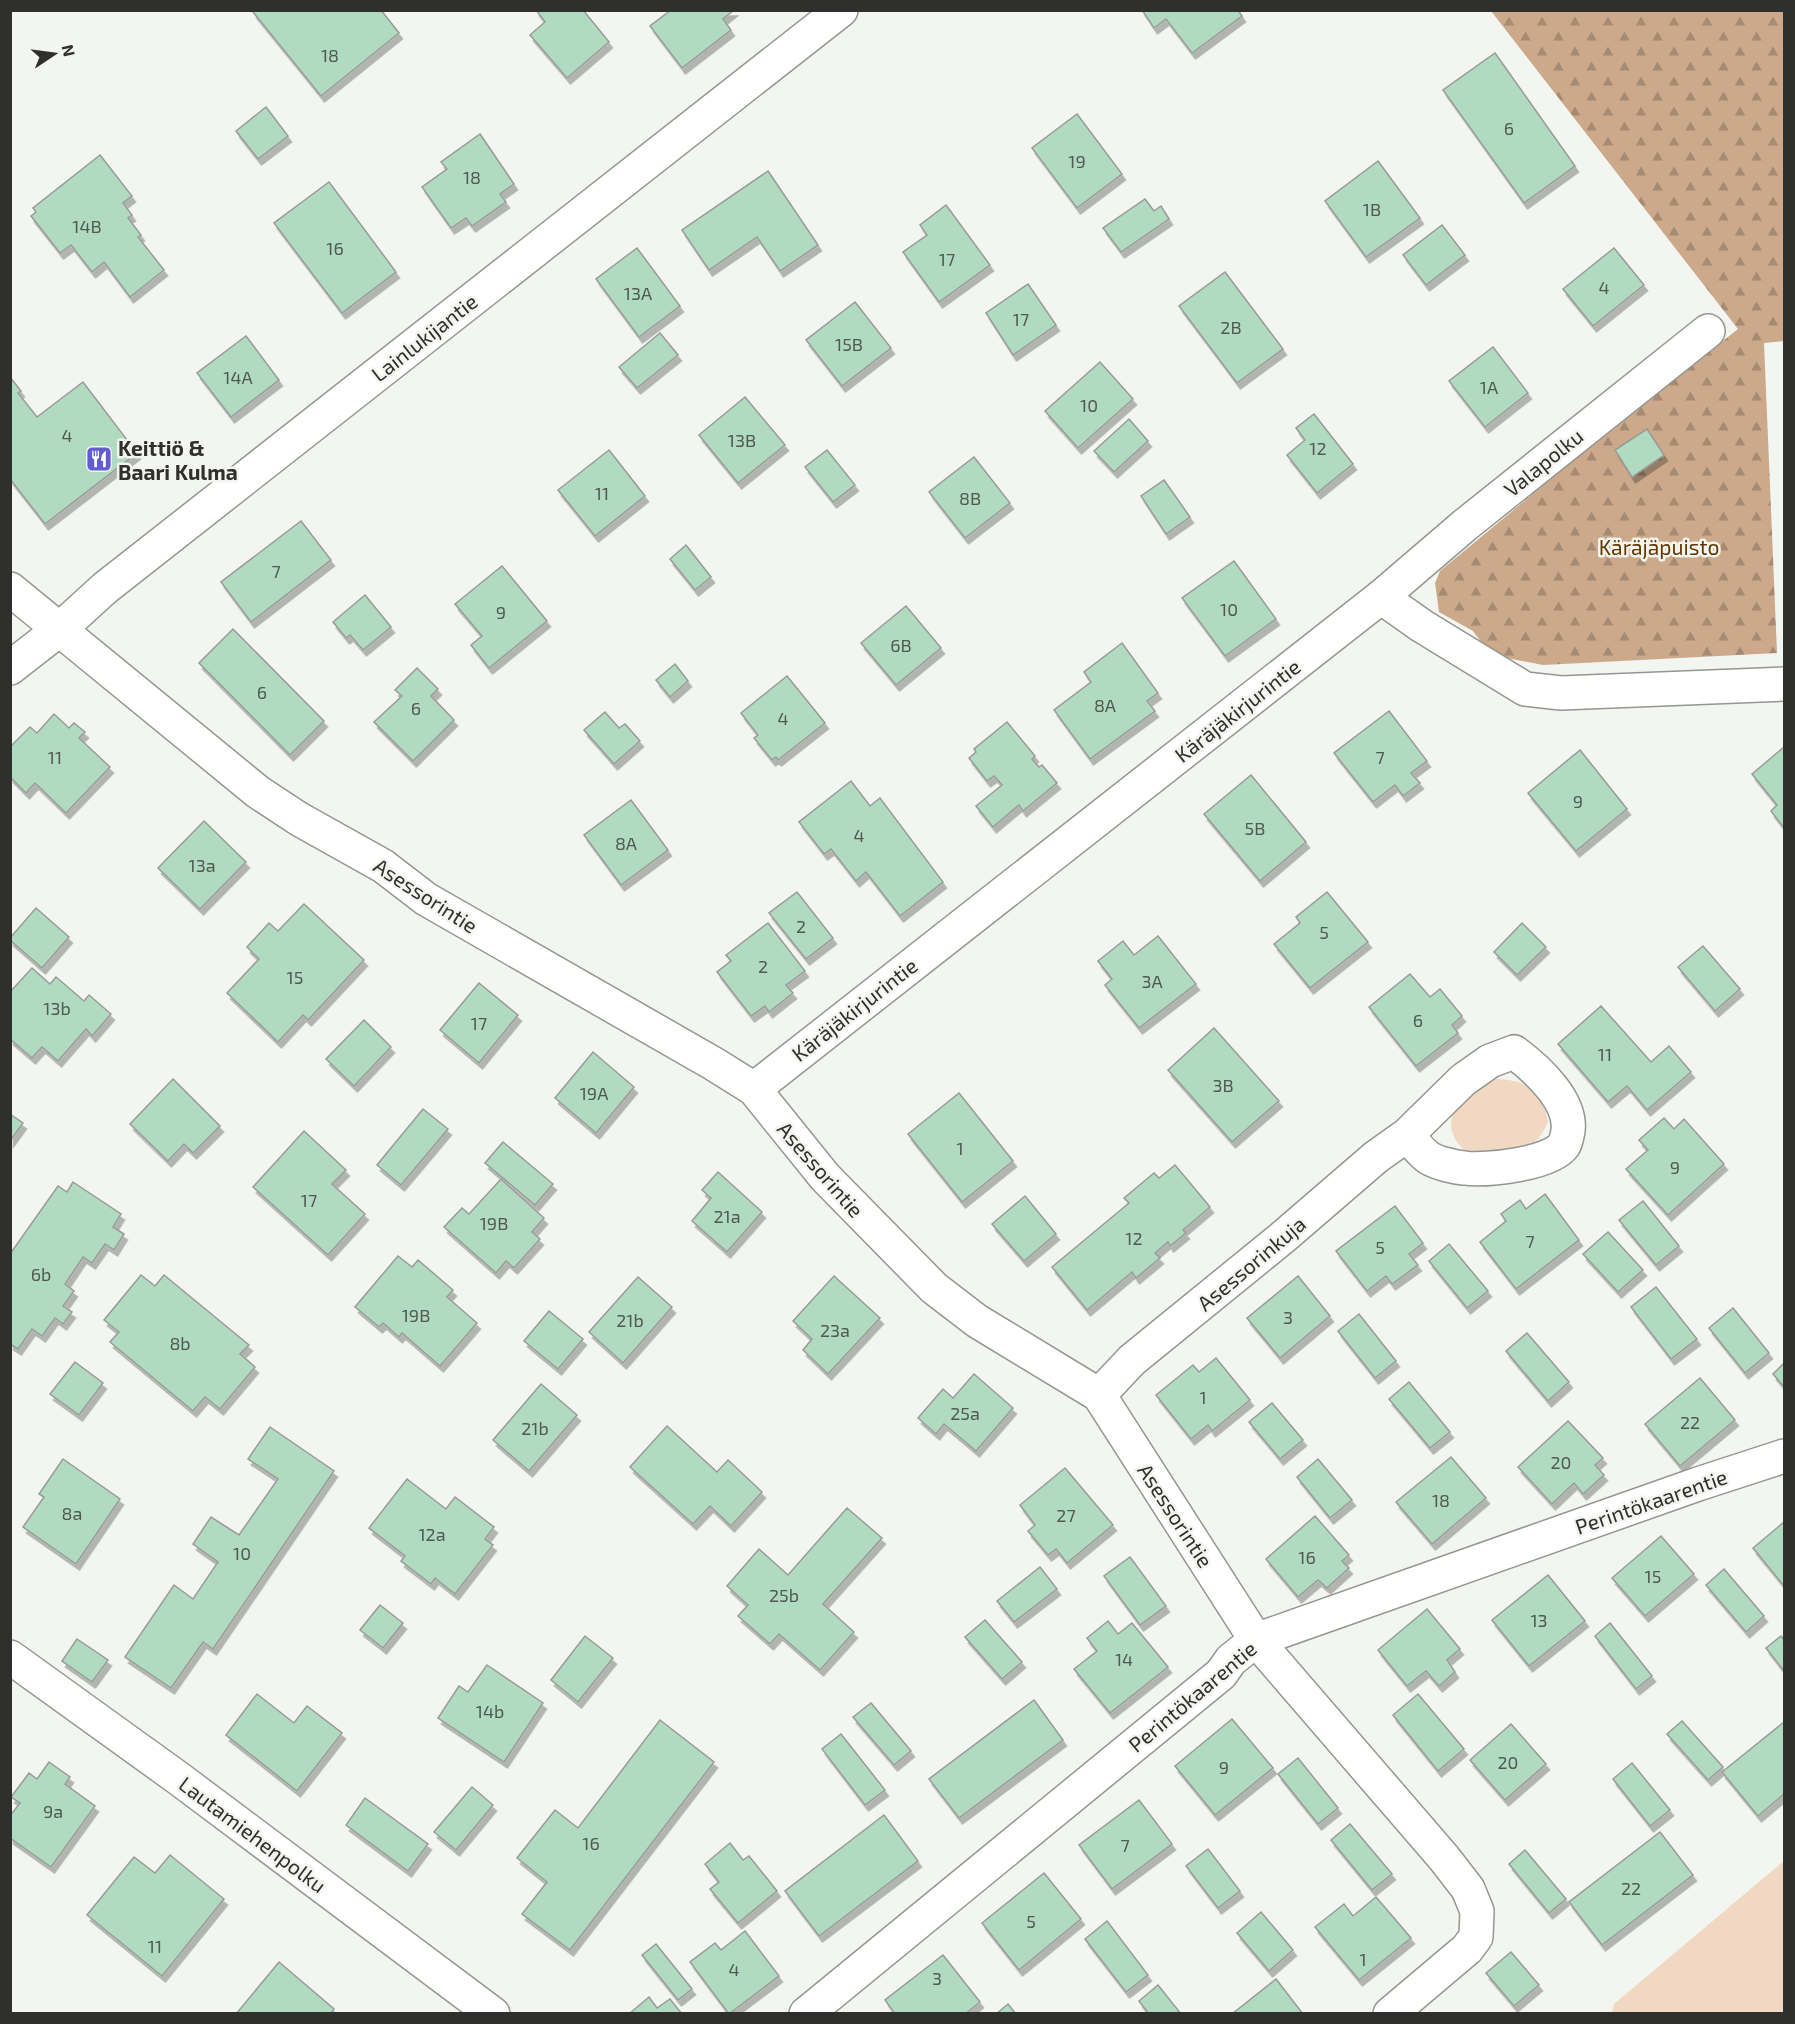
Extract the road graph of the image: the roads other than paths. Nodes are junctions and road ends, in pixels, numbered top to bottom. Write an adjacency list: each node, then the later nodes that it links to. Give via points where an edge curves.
1 (841, 10): 5 (street, Lainlukijantie, via 114,581)
2 (1708, 331): 4 (street, Valapolku)
3 (10, 589): 5 (street, Asessorintie)
4 (1381, 597): 7 (street, via 1525,689 1561,693); 8 (street, Käräjäkirjurintie)
5 (60, 629): 6 (street, Lainlukijantie); 8 (street, Asessorintie, via 258,792 383,866 426,899)
6 (10, 668)
7 (1785, 684)
8 (754, 1089): 10 (street, Asessorintie, via 825,1177 933,1288 977,1321)
9 (1407, 1134): 9 (street, Asessorinkuja, via 1428,1157 1462,1168 1486,1169 1547,1157 1564,1145 1570,1125 1565,1108 1551,1087 1514,1052 1490,1061 1463,1080); 10 (street, Asessorinkuja, via 1132,1360)
10 (1099, 1395): 12 (street, Asessorintie)
11 (1785, 1456): 12 (street, Perintökaarentie)
12 (1256, 1640): 15 (street, Perintökaarentie, via 1231,1660 1221,1674); 16 (street, Asessorintie, via 1444,1858 1468,1889 1478,1911 1476,1937 1467,1949)
13 (10, 1657): 14 (street, Lautamiehenpolku)
14 (493, 2013)
15 (806, 2013)
16 (1390, 2013)

